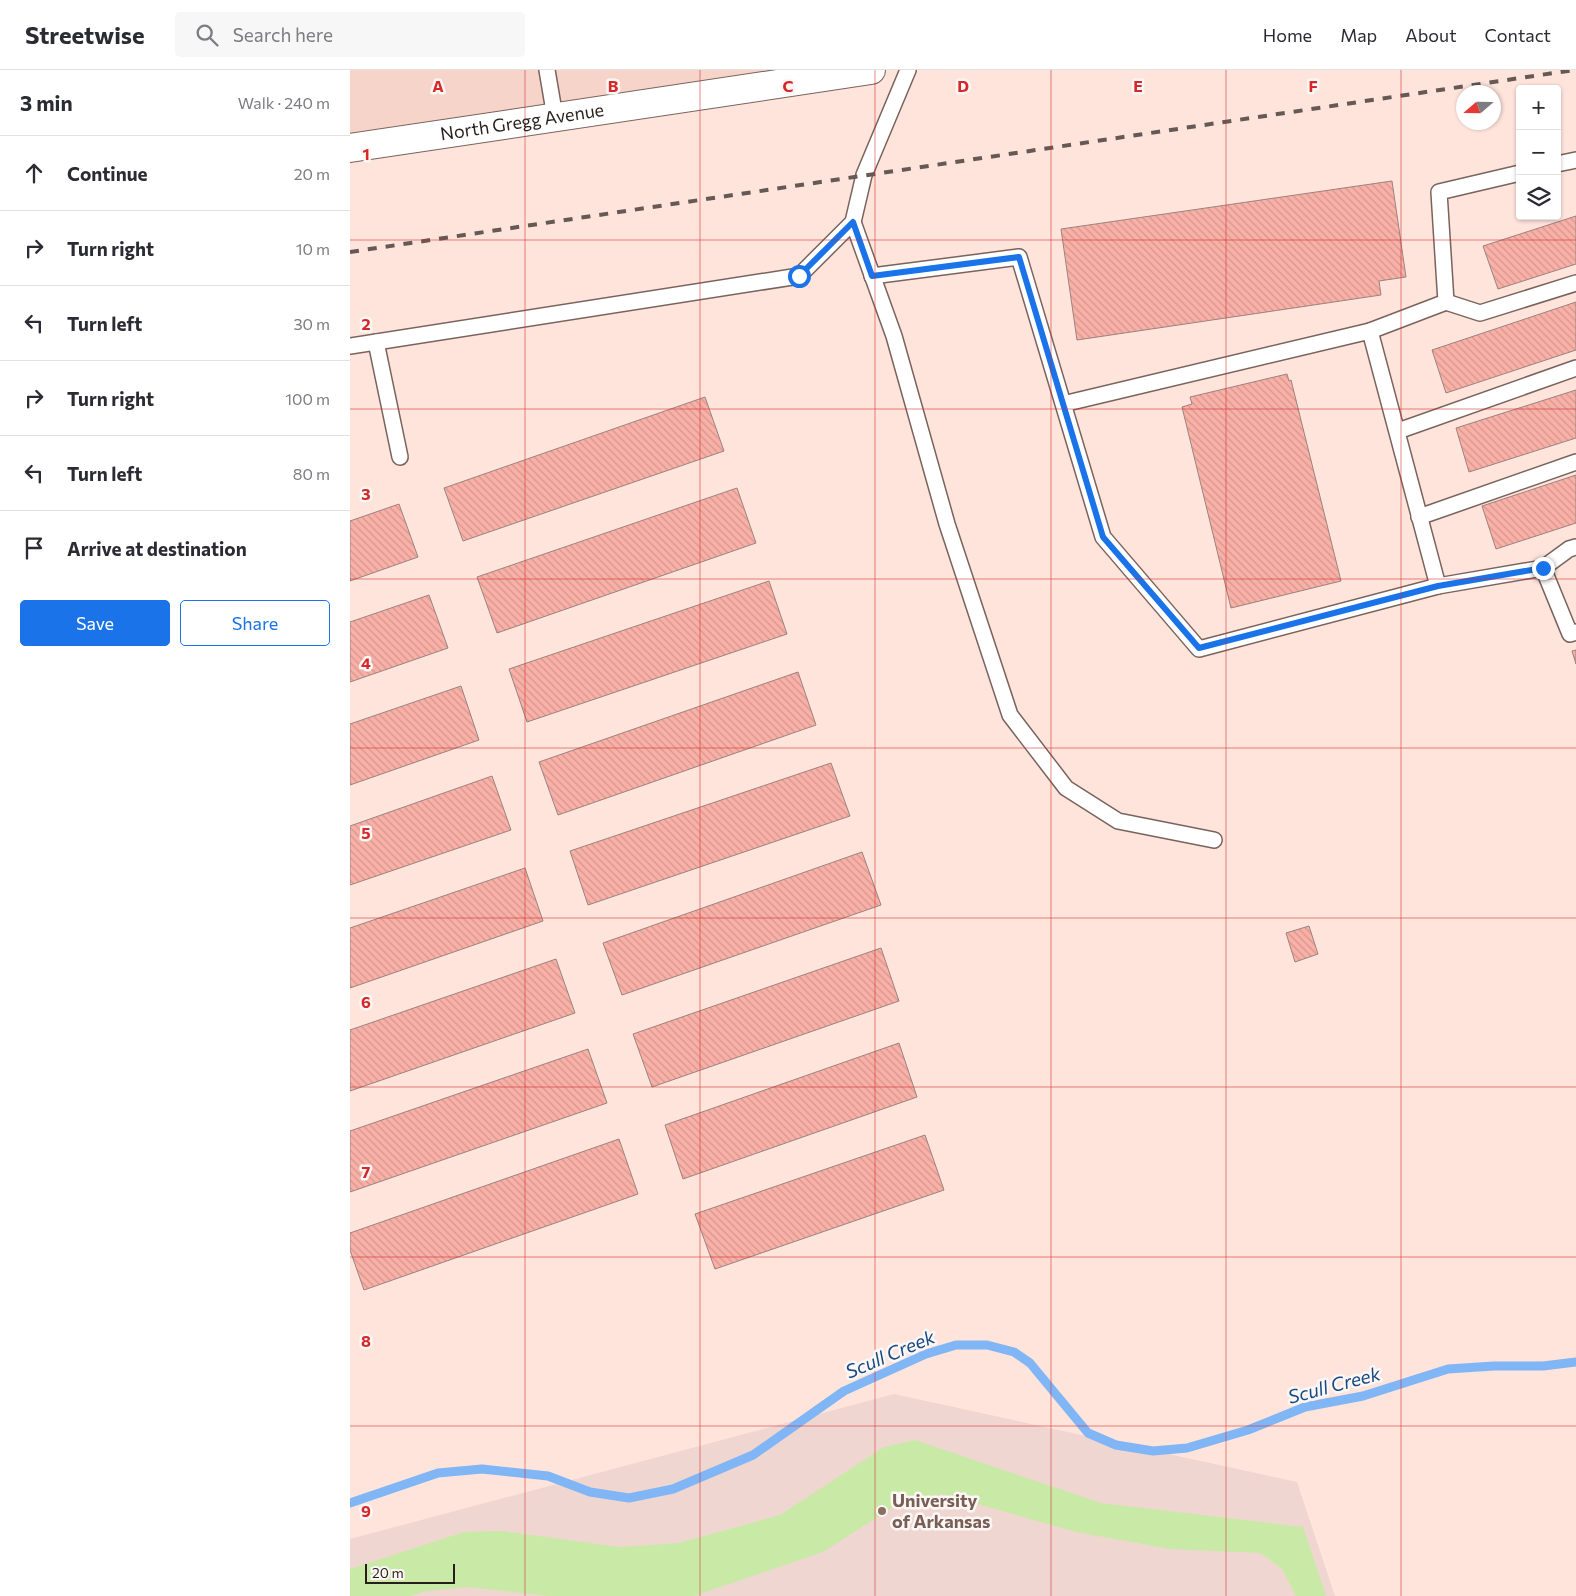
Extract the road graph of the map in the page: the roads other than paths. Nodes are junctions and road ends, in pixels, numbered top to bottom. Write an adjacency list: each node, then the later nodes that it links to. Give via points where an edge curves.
1 (547, 70): 4 (lane)
2 (871, 70): 4 (main road, North Gregg Avenue)
3 (908, 70): 9 (lane, via 864,175)
4 (555, 117): 5 (main road, North Gregg Avenue)
5 (350, 148)
6 (1576, 160): 7 (lane)
7 (1561, 163)
8 (1516, 174): 12 (lane, via 1439,192)
9 (853, 222): 10 (lane); 14 (lane, via 799,276)
10 (872, 276): 17 (lane, via 1019,257); 26 (lane, via 894,336 946,524 1010,715 1066,788 1118,821)
11 (1576, 283): 12 (lane, via 1480,313)
12 (1446, 302): 13 (lane)
13 (1370, 331): 17 (lane); 18 (lane)
14 (376, 342): 15 (lane); 19 (lane)
15 (350, 346)
16 (1576, 368): 18 (lane)
17 (1063, 404): 24 (lane, via 1103,537 1199,648)
18 (1398, 431): 21 (lane)
19 (400, 457)
20 (1576, 462): 21 (lane)
21 (1420, 517): 24 (lane)
22 (1576, 547): 23 (lane)
23 (1543, 568): 24 (lane); 25 (lane, via 1570,634)
24 (1438, 586)
25 (1576, 632)
26 (1214, 840)

